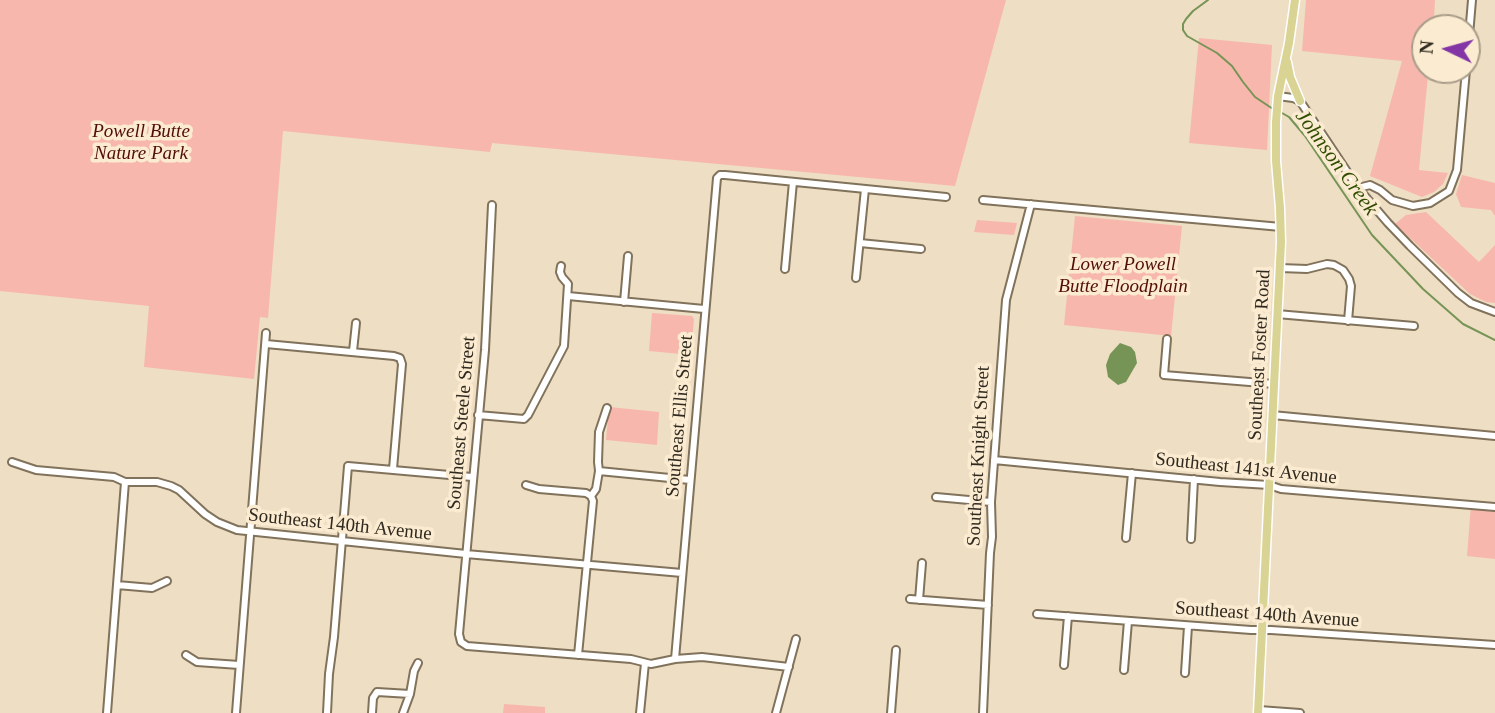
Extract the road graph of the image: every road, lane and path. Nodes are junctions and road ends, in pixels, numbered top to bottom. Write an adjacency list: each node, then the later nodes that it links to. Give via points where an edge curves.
1 (1295, 0): 2 (main road, Southeast Foster Road)
2 (1286, 55): 4 (main road, Southeast Foster Road); 5 (main road)
3 (1465, 84): 7 (street, via 1457,170 1449,191 1422,205 1406,205 1375,187)
4 (1278, 98): 5 (street); 13 (main road, Southeast Foster Road)
5 (1300, 101): 7 (street)
6 (793, 182): 8 (street); 19 (street); 23 (street, Southeast Ellis Street, via 718,176)
7 (1358, 188): 24 (street, via 1458,293)
8 (865, 189): 9 (street); 14 (street)
9 (946, 197)
10 (982, 200): 11 (street)
11 (1031, 204): 13 (street); 38 (street, Southeast Knight Street, via 1006,300)
12 (492, 205): 35 (street, Southeast Steele Street)
13 (1281, 227): 18 (main road, Southeast Foster Road)
14 (860, 243): 15 (street); 20 (street)
15 (921, 249)
16 (628, 256): 22 (street)
17 (561, 266): 21 (street)
18 (1280, 268): 25 (main road, Southeast Foster Road); 26 (street, via 1327,264 1343,270 1351,286)
19 (785, 269)
20 (856, 278)
21 (568, 296): 22 (street); 35 (street, via 562,352 528,415 524,419)
22 (624, 302): 23 (street)
23 (704, 309): 45 (street, Southeast Ellis Street)
24 (1495, 312)
25 (1277, 314): 26 (street); 33 (main road, Southeast Foster Road)
26 (1348, 321): 28 (street)
27 (356, 323): 32 (street)
28 (1414, 326)
29 (266, 333): 31 (street)
30 (1167, 339): 33 (street, via 1164,375)
31 (266, 344): 32 (street); 53 (street)
32 (353, 351): 40 (street, via 401,359)
33 (1274, 384): 36 (main road, Southeast Foster Road)
34 (607, 408): 41 (street, via 599,432)
35 (478, 415): 43 (street, Southeast Steele Street)
36 (1272, 415): 37 (street); 48 (main road, Southeast Foster Road)
37 (1495, 436)
38 (994, 460): 42 (street, Southeast 141st Avenue); 51 (street, Southeast Knight Street)
39 (12, 463): 46 (street, Southeast 140th Avenue)
40 (393, 469): 43 (street); 56 (street, via 348,466)
41 (600, 471): 45 (street); 49 (street)
42 (1132, 473): 44 (street, Southeast 141st Avenue); 54 (street)
43 (472, 477): 57 (street, Southeast Steele Street)
44 (1194, 479): 48 (street, Southeast 141st Avenue); 55 (street)
45 (690, 480): 60 (street, Southeast Ellis Street)
46 (125, 482): 53 (street, Southeast 140th Avenue, via 171,486 217,522); 62 (street)
47 (526, 485): 49 (street)
48 (1269, 485): 52 (street, Southeast 141st Avenue); 70 (main road, Southeast Foster Road)
49 (591, 496): 59 (street)
50 (936, 497): 51 (street)
51 (991, 502): 65 (street, Southeast Knight Street)
52 (1495, 507)
53 (250, 532): 56 (street, Southeast 140th Avenue); 79 (street)
54 (1126, 538)
55 (1191, 539)
56 (342, 541): 57 (street, Southeast 140th Avenue); 88 (street)
57 (466, 554): 59 (street, Southeast 140th Avenue); 75 (street, Southeast Steele Street, via 461,642)
58 (922, 563): 64 (street)
59 (587, 565): 60 (street, Southeast 140th Avenue); 75 (street)
60 (682, 573): 76 (street, Southeast Ellis Street)
61 (167, 581): 62 (street, via 152,588)
62 (117, 585): 86 (street)
63 (910, 598): 64 (street)
64 (919, 600): 65 (street)
65 (988, 605): 94 (street, Southeast Knight Street)
66 (1037, 614): 67 (street, Southeast 140th Avenue)
67 (1068, 616): 68 (street, Southeast 140th Avenue); 80 (street)
68 (1128, 621): 69 (street, Southeast 140th Avenue); 82 (street)
69 (1188, 626): 70 (street, Southeast 140th Avenue); 83 (street)
70 (1262, 630): 72 (street, Southeast 140th Avenue); 85 (main road, Southeast Foster Road)
71 (796, 639): 81 (street)
72 (1495, 645)
73 (896, 650): 93 (street)
74 (186, 655): 79 (street, via 197,662)
75 (578, 655): 78 (street)
76 (674, 659): 78 (street); 81 (street, via 702,657)
77 (418, 663): 84 (street)
78 (645, 663): 91 (street)
79 (239, 665): 87 (street)
80 (1064, 665)
81 (789, 667): 92 (street)
82 (1124, 670)
83 (1185, 673)
84 (410, 694): 89 (street, via 377,692); 90 (street)
85 (1259, 711): 95 (street)
86 (107, 713)
87 (236, 713)
88 (327, 713)
89 (372, 713)
90 (403, 713)
91 (640, 713)
92 (776, 713)
93 (891, 713)
94 (984, 713)
95 (1300, 713)

